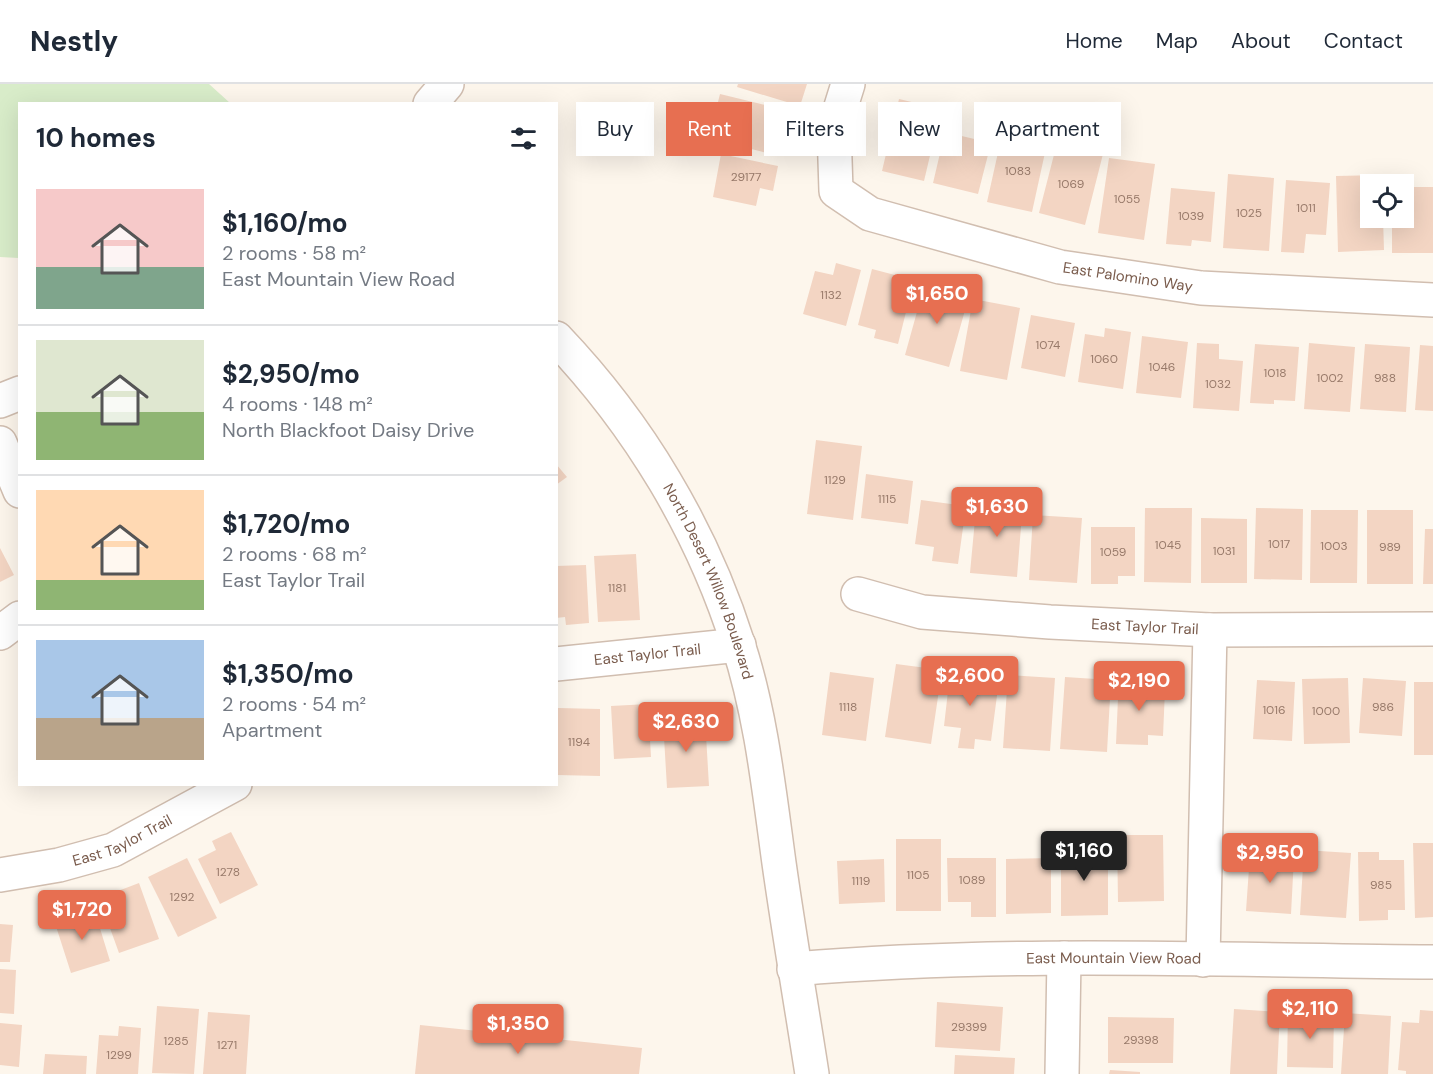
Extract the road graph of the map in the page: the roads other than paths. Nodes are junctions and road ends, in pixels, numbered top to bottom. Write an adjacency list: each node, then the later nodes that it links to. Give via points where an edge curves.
1 (447, 84): 3 (street)
2 (848, 84): 4 (street, East Palomino Way, via 834,129 836,192 870,214 1060,267 1202,288)
3 (432, 102)
4 (1433, 300)
5 (558, 340): 15 (street, North Desert Willow Boulevard, via 587,371 663,476 707,563)
6 (18, 394): 7 (street)
7 (0, 401)
8 (0, 443): 9 (street)
9 (18, 486)
10 (858, 594): 13 (street, East Taylor Trail, via 922,612)
11 (18, 620): 14 (street)
12 (1433, 629): 13 (street, East Taylor Trail)
13 (1210, 630): 20 (street)
14 (0, 633)
15 (739, 645): 16 (street, East Taylor Trail); 22 (street, North Desert Willow Boulevard, via 763,752)
16 (558, 664)
17 (230, 786): 18 (street, East Taylor Trail, via 113,850 60,865)
18 (0, 875)
19 (1064, 958): 20 (street, East Mountain View Road); 22 (street, East Mountain View Road); 24 (street)
20 (1203, 960): 21 (street, East Mountain View Road)
21 (1433, 962)
22 (794, 969): 23 (street, North Desert Willow Boulevard)
23 (812, 1074)
24 (1062, 1074)

